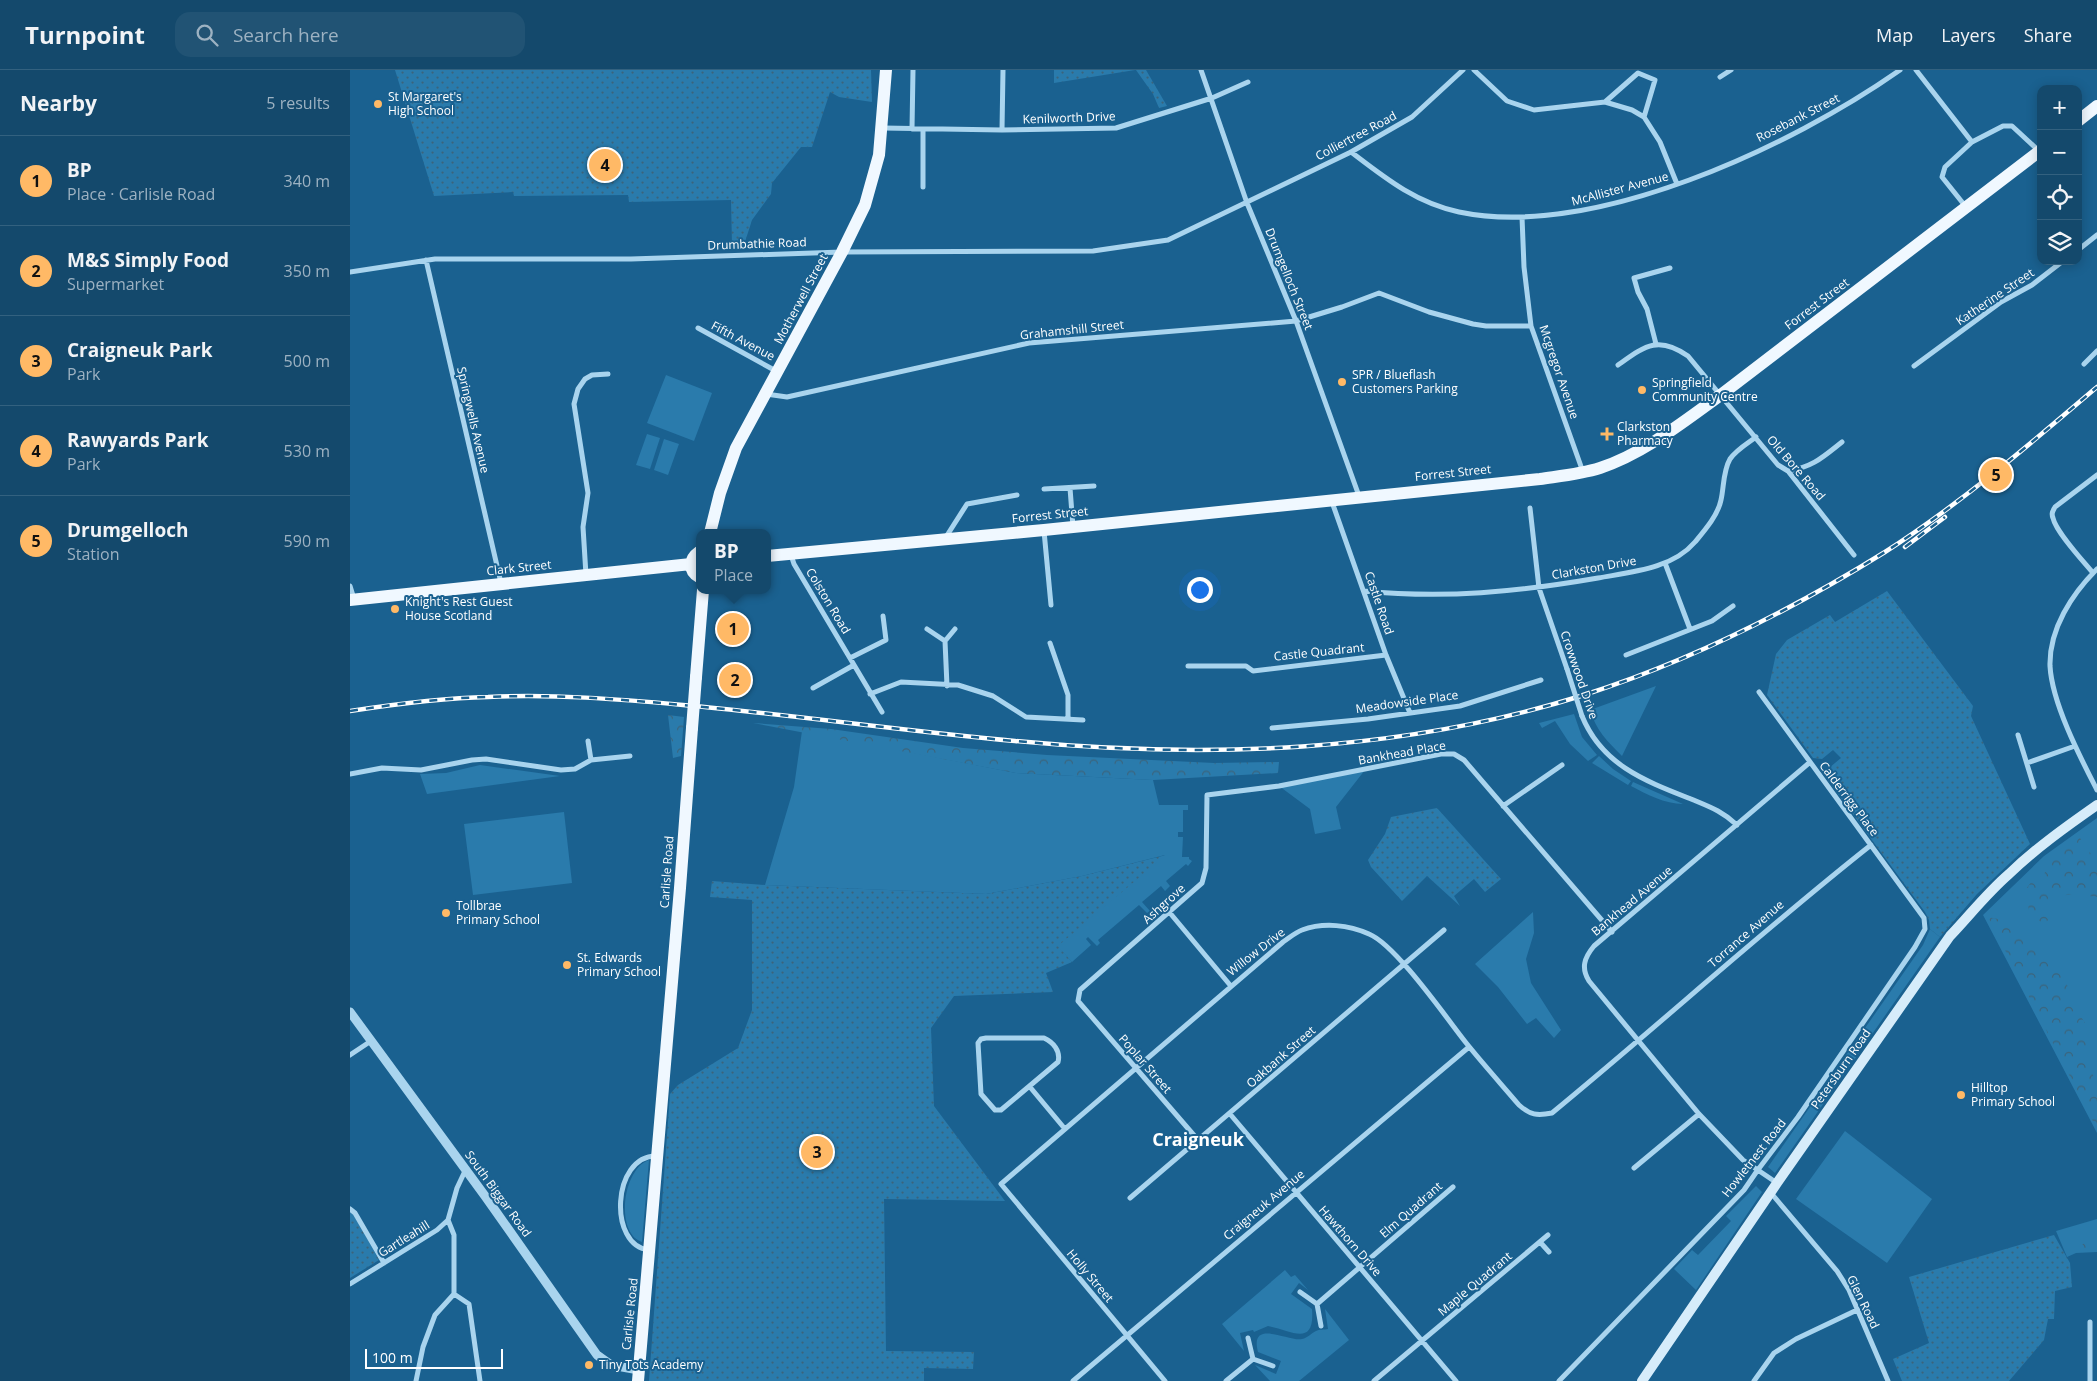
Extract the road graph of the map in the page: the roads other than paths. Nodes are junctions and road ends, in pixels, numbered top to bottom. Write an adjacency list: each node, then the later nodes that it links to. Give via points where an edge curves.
1 (886, 70): 17 (main road, Motherwell Street)
2 (913, 70): 18 (street)
3 (1002, 70): 20 (street)
4 (1201, 70): 12 (street, Drumgelloch Street)
5 (1463, 70): 23 (street, Colliertree Road, via 1412,117)
6 (1474, 70): 13 (street, via 1507,101 1534,110)
7 (1730, 70): 10 (street)
8 (1900, 70): 25 (street, Rosebank Street, via 1864,95 1780,141)
9 (1916, 70): 21 (street)
10 (1720, 77)
11 (1248, 82): 12 (street, Kenilworth Drive)
12 (1212, 98): 20 (street, Kenilworth Drive, via 1116,128); 28 (street, Drumgelloch Street)
13 (1605, 102): 15 (street); 15 (street, via 1638,72 1654,80)
14 (2097, 106): 16 (main road)
15 (1644, 117): 26 (street, via 1660,142)
16 (2082, 117)
17 (882, 128): 18 (street, Kenilworth Drive); 33 (main road, Motherwell Street, via 870,190)
18 (912, 129): 19 (street, Kenilworth Drive)
19 (923, 129): 20 (street, Kenilworth Drive); 27 (street)
20 (1002, 130)
21 (1972, 142): 22 (street, via 2003,126 2012,126); 29 (street, via 1945,167 1942,177)
22 (2037, 147)
23 (1351, 152): 28 (street, Colliertree Road); 30 (street, McAllister Avenue, via 1401,190 1426,202 1458,212)
24 (2037, 152): 29 (main road, Forrest Street)
25 (1700, 176): 26 (street, McAllister Avenue)
26 (1677, 184): 30 (street, McAllister Avenue, via 1579,212)
27 (923, 187)
28 (1247, 203): 33 (street, Drumbathie Road, via 1168,240 1093,251); 38 (street, Drumgelloch Street)
29 (1966, 207): 49 (main road, Forrest Street)
30 (1522, 217): 39 (street, Mcgregor Avenue)
31 (2097, 235): 32 (street)
32 (2082, 247)
33 (842, 252): 34 (street, Drumbathie Road, via 631,259); 46 (main road, Motherwell Street)
34 (426, 260): 37 (street, Drumbathie Road); 76 (street, Springwells Avenue)
35 (2058, 265): 45 (street, Katherine Street)
36 (1670, 268): 41 (street, via 1634,278 1647,309)
37 (350, 272)
38 (1296, 321): 39 (street, Grahamshill Street, via 1380,293 1429,312 1474,324); 48 (street, Grahamshill Street, via 1030,343 787,397); 59 (street, Drumgelloch Street)
39 (1531, 326): 53 (street, Mcgregor Avenue)
40 (698, 328): 46 (street, Fifth Avenue)
41 (1656, 344): 44 (street, via 1642,348); 49 (street, Old Bore Road, via 1668,345 1688,356)
42 (2097, 351): 43 (street)
43 (2084, 364)
44 (1618, 365)
45 (1914, 366)
46 (778, 372): 48 (main road, Motherwell Street)
47 (608, 374): 75 (street, via 586,379 578,389 574,404 588,493 583,527)
48 (766, 394): 63 (main road, Motherwell Street, via 730,462)
49 (1722, 394): 50 (street, Old Bore Road); 53 (main road, Forrest Street, via 1672,430 1627,456)
50 (1756, 437): 52 (street, Old Bore Road, via 1778,465); 70 (street, Clarkston Drive, via 1730,459 1721,502 1712,520 1694,543)
51 (1842, 442): 52 (street, via 1805,468)
52 (1788, 471): 68 (street, Old Bore Road)
53 (1583, 472): 59 (main road, Forrest Street)
54 (2097, 475): 73 (street, via 2055,507 2052,513 2058,529)
55 (1094, 486): 56 (street)
56 (1070, 488): 57 (street); 62 (street)
57 (1044, 489)
58 (1017, 495): 65 (street, via 967,504)
59 (1359, 496): 60 (main road, Forrest Street)
60 (1331, 499): 62 (main road, Forrest Street); 79 (street, Castle Road)
61 (1530, 508): 78 (street, Crowwood Drive)
62 (1073, 527): 64 (main road, Forrest Street)
63 (711, 529)
64 (1044, 530): 65 (main road, Forrest Street); 82 (street)
65 (944, 540): 67 (main road, Forrest Street)
66 (696, 554): 71 (main road)
67 (790, 554): 69 (main road, Forrest Street); 92 (street, Colston Road)
68 (1854, 555)
69 (771, 556)
70 (1665, 563): 78 (street, Clarkston Drive); 87 (street)
71 (690, 564): 74 (main road); 75 (main road, Clark Street)
72 (2097, 568): 73 (street)
73 (2092, 573): 107 (street, via 2059,623 2050,664 2055,692)
74 (696, 574)
75 (586, 575): 76 (main road, Clark Street)
76 (501, 584): 81 (main road, Clark Street)
77 (350, 586): 81 (street)
78 (1539, 588): 79 (street, Clarkston Drive, via 1411,596); 119 (street, Crowwood Drive, bridge, via 1592,737 1622,767 1645,781 1722,811)
79 (1364, 591): 90 (street, Castle Road)
80 (703, 594): 139 (main road, Carlisle Road, bridge)
81 (352, 600)
82 (1051, 605)
83 (1733, 606): 87 (street, via 1712,621)
84 (883, 616): 92 (street, via 886,640)
85 (927, 629): 88 (street)
86 (955, 629): 88 (street)
87 (1690, 629): 91 (street)
88 (945, 641): 96 (street)
89 (1050, 643): 102 (street, via 1068,695)
90 (1386, 655): 94 (street, Castle Quadrant, via 1254,671 1246,666); 101 (street, Castle Road)
91 (1626, 655)
92 (850, 658): 93 (street, Colston Road)
93 (854, 665): 97 (street); 99 (street, Colston Road)
94 (1188, 666)
95 (1541, 680): 101 (street, Meadowside Place, via 1460,706)
96 (947, 686): 99 (street, via 901,682); 102 (street, via 993,696 1026,717)
97 (813, 688)
98 (1759, 692): 110 (street, Calderrigg Place)
99 (870, 694): 100 (street, Colston Road)
100 (882, 712)
101 (1410, 713): 104 (street, Meadowside Place)
102 (1068, 719): 103 (street)
103 (1083, 720)
104 (1272, 728)
105 (2018, 735): 111 (street)
106 (588, 741): 109 (street)
107 (2075, 746): 111 (street); 115 (street)
108 (630, 756): 109 (street)
109 (591, 760): 113 (street, via 575,769 562,770 486,759 421,770 382,768)
110 (1809, 763): 119 (street, Bankhead Avenue); 120 (street, Calderrigg Place)
111 (2026, 763): 114 (street)
112 (1562, 765): 118 (street)
113 (350, 774)
114 (2034, 787)
115 (2097, 790)
116 (1208, 795): 118 (street, Bankhead Place, via 1279,786 1448,753 1464,760); 121 (street, Ashgrove, via 1206,868 1202,883)
117 (2097, 804): 143 (main road, Petersburn Road, via 2009,873 1950,936)
118 (1503, 806): 124 (street, Bankhead Place)
119 (1737, 825): 124 (street, Bankhead Avenue)
120 (1870, 845): 122 (street, Calderrigg Place); 130 (street, Torrance Avenue, via 1800,901)
121 (1170, 913): 126 (street); 127 (street, Ashgrove, via 1080,990)
122 (1924, 918): 141 (street, Howletnest Road, via 1925,929 1915,947 1798,1117)
123 (1444, 930): 125 (street, Oakbank Street)
124 (1612, 932): 130 (street, Bankhead Avenue, via 1588,952 1583,967 1585,975)
125 (1404, 964): 126 (street, Willow Drive, via 1371,934 1329,925 1302,930); 131 (street, Willow Drive); 135 (street, Oakbank Street)
126 (1230, 985): 133 (street, Willow Drive)
127 (1078, 1001): 133 (street, Poplar Street)
128 (350, 1012): 129 (street, South Biggar Road)
129 (370, 1041): 132 (street); 142 (street, South Biggar Road)
130 (1638, 1042): 131 (street, Willow Drive, via 1552,1113 1539,1116 1528,1113 1519,1105); 136 (street, Bankhead Avenue)
131 (1469, 1047): 146 (street, Craigneuk Avenue)
132 (350, 1055)
133 (1134, 1068): 137 (street, Willow Drive); 138 (street, Poplar Street)
134 (1030, 1086): 134 (street, via 1001,1110 995,1110 981,1094 978,1043 981,1039 1044,1038 1050,1041 1057,1049 1058,1062); 137 (street)
135 (1230, 1114): 138 (street, Oakbank Street); 146 (street, Hawthorn Drive)
136 (1698, 1114): 140 (street); 141 (street, Bankhead Avenue)
137 (1064, 1129): 144 (street, Willow Drive)
138 (1198, 1140): 148 (street, Oakbank Street)
139 (657, 1156): 153 (main road, Carlisle Road); 153 (street, via 643,1158 633,1166 622,1189 620,1202 628,1235 638,1247)
140 (1634, 1168)
141 (1757, 1170): 143 (street, Bankhead Avenue); 177 (street, Howletnest Road, via 1744,1190)
142 (465, 1171): 150 (street, Gartleahill); 169 (street, South Biggar Road, via 597,1355 611,1365)
143 (1777, 1183): 147 (main road, Petersburn Road)
144 (1000, 1184): 164 (street, Holly Street)
145 (1453, 1187): 156 (street, Elm Quadrant)
146 (1295, 1192): 156 (street, Hawthorn Drive); 164 (street, Craigneuk Avenue)
147 (1771, 1193): 161 (street, Glen Road, via 1837,1271); 178 (main road, Petersburn Road)
148 (1130, 1198)
149 (350, 1209): 155 (street)
150 (448, 1220): 155 (street, Gartleahill); 159 (street, via 454,1234)
151 (1548, 1235): 152 (street, Maple Quadrant)
152 (1540, 1242): 154 (street); 166 (street, Maple Quadrant)
153 (650, 1250): 169 (main road, Carlisle Road)
154 (1548, 1252)
155 (384, 1263): 157 (street, Gartleahill)
156 (1359, 1267): 160 (street, Elm Quadrant); 166 (street, Hawthorn Drive)
157 (350, 1284)
158 (1300, 1292): 160 (street)
159 (454, 1294): 170 (street, via 435,1316 423,1347); 171 (street, via 469,1304)
160 (1317, 1304): 163 (street)
161 (1857, 1310): 179 (street, via 1774,1353); 180 (street, Glen Road)
162 (2090, 1322): 181 (street)
163 (1321, 1326)
164 (1127, 1335): 172 (street, Craigneuk Avenue); 173 (street, Holly Street)
165 (1248, 1338): 167 (street)
166 (1422, 1341): 175 (street, Maple Quadrant); 176 (street, Hawthorn Drive)
167 (1253, 1359): 168 (street); 174 (street)
168 (1273, 1366)
169 (638, 1375)
170 (416, 1381)
171 (480, 1381)
172 (1073, 1381)
173 (1165, 1381)
174 (1226, 1381)
175 (1374, 1381)
176 (1456, 1381)
177 (1559, 1381)
178 (1642, 1381)
179 (1754, 1381)
180 (1888, 1381)
181 (2090, 1381)

